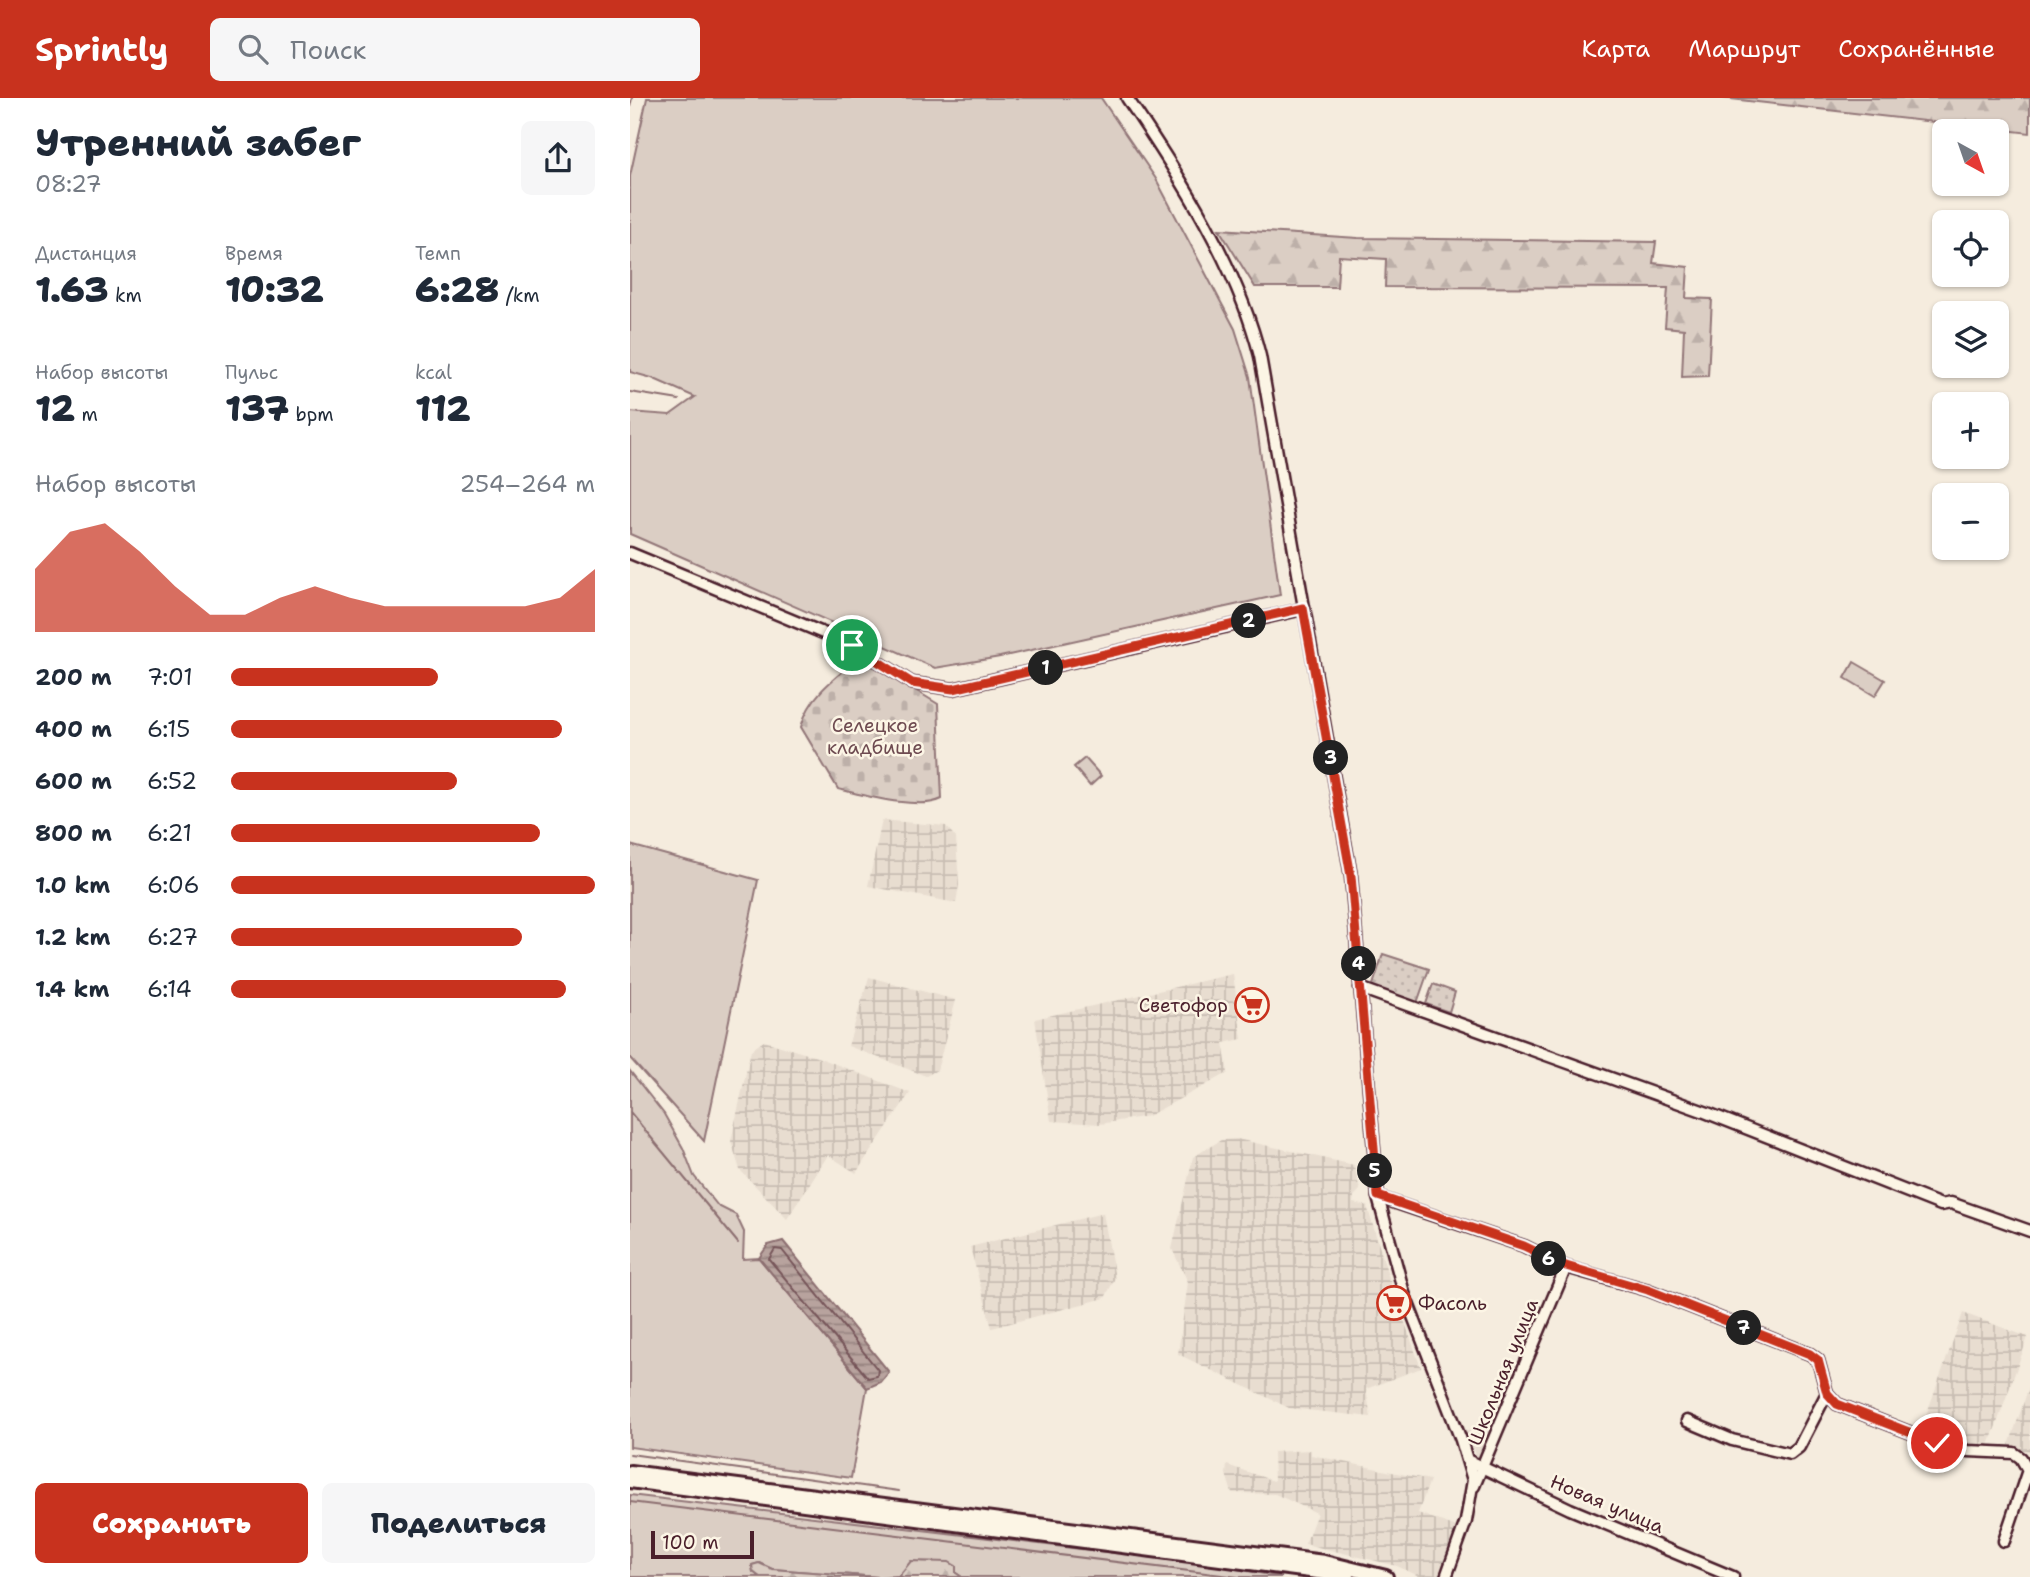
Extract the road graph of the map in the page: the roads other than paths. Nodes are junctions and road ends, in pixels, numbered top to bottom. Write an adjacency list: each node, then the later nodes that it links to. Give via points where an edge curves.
1 (1127, 98): 3 (street, via 1188,192 1255,336)
2 (630, 553): 3 (street, via 852,645 912,683 953,689)
3 (1303, 608): 4 (street, via 1351,876)
4 (1360, 988): 5 (street); 6 (street, via 1705,1112 1941,1205 1951,1203)
5 (1378, 1196): 7 (street, via 1524,1246); 10 (street, via 1404,1293)
6 (2030, 1231)
7 (1566, 1266): 8 (street, via 1648,1290 1815,1357); 11 (street, Школьная улица)
8 (1827, 1393): 9 (street, via 1799,1447 1790,1454 1732,1440); 12 (street, via 1837,1404 1912,1434 1968,1451 2014,1453)
9 (1688, 1421)
10 (1469, 1461): 11 (street, Новая улица); 15 (street)
11 (1483, 1468): 15 (street, Школьная улица); 20 (street, Новая улица)
12 (2029, 1470): 16 (street)
13 (630, 1472): 18 (main road, via 1324,1562)
14 (630, 1481): 17 (main road)
15 (1472, 1490): 19 (street)
16 (2004, 1541)
17 (1353, 1577)
18 (1386, 1577)
19 (1446, 1577)
20 (1733, 1577)

